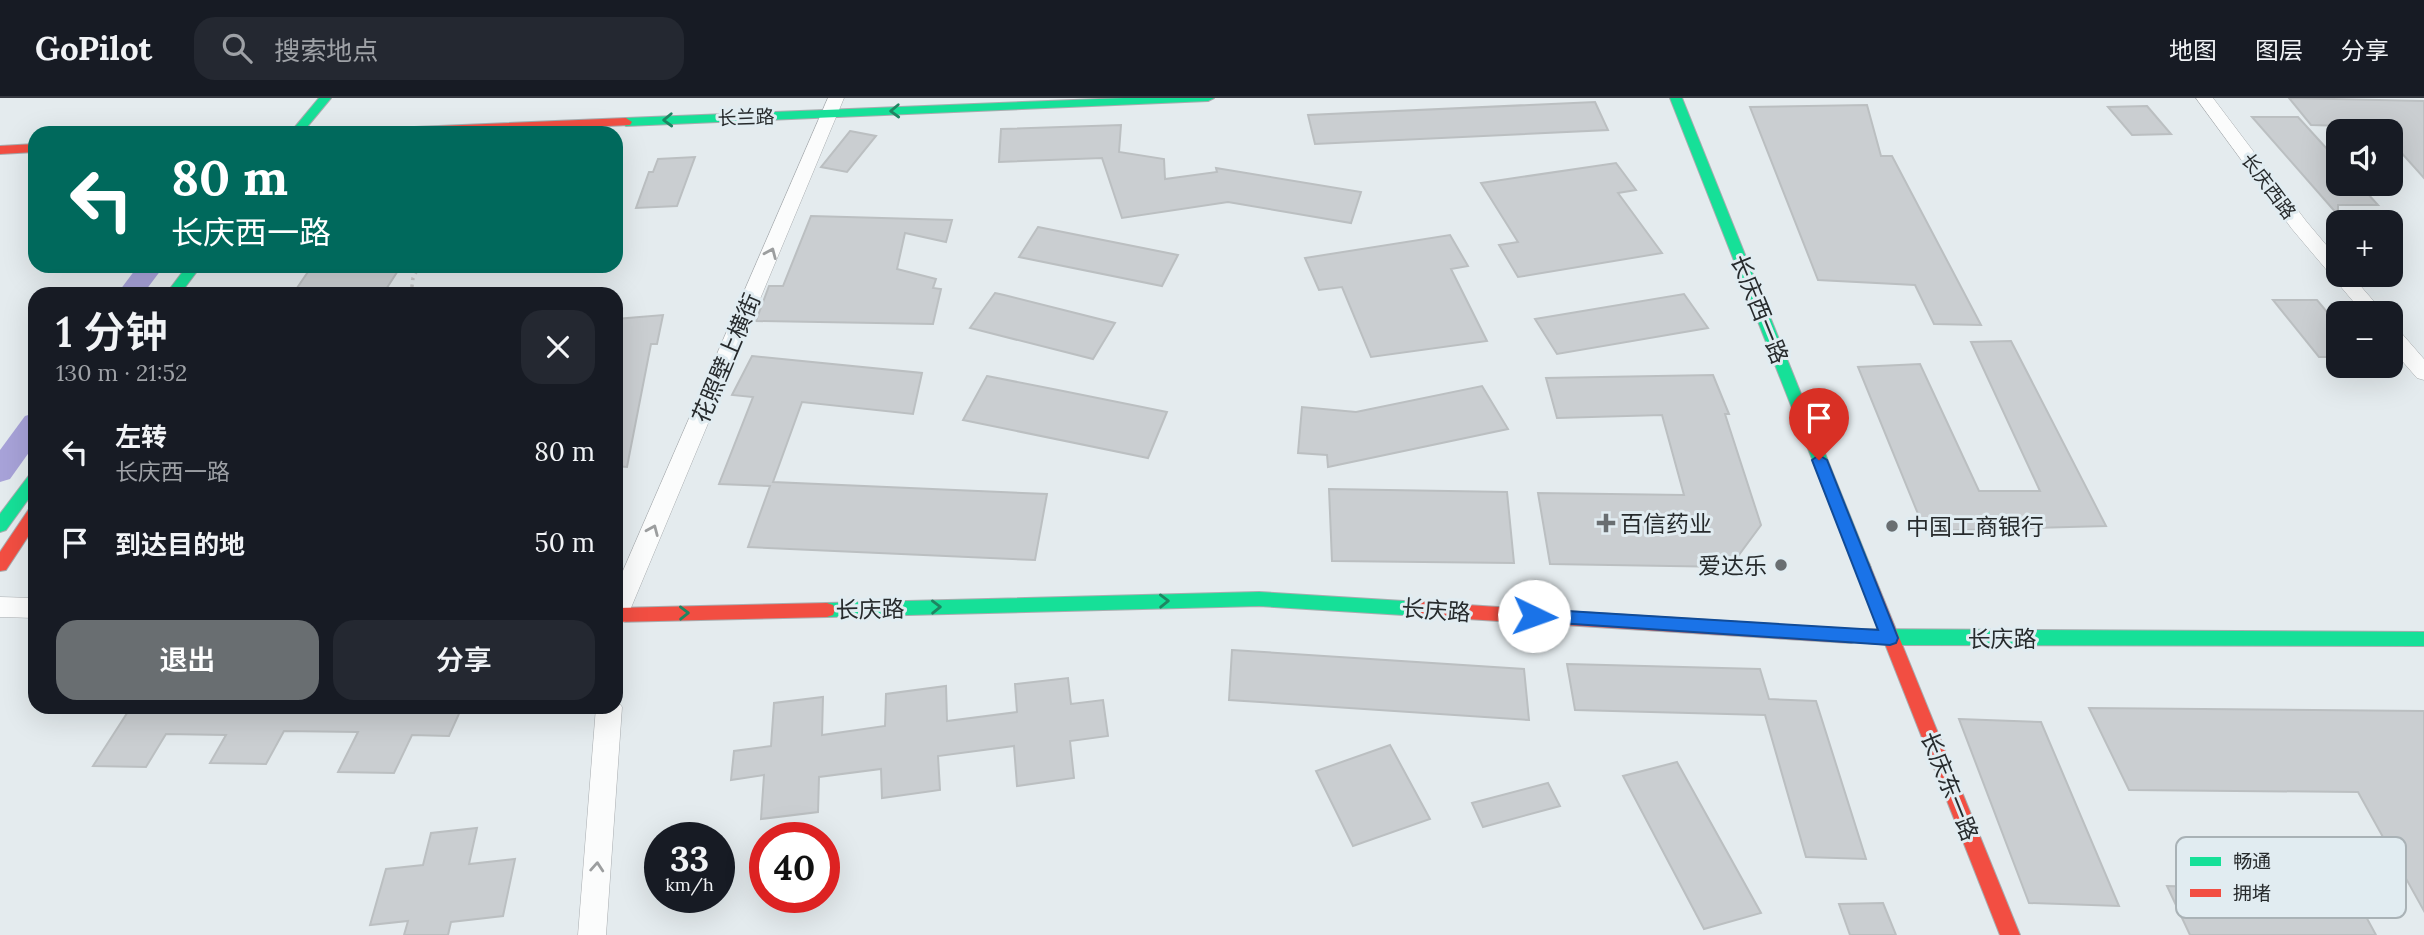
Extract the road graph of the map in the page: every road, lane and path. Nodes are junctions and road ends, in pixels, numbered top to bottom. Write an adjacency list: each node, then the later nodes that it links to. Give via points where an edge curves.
1 (325, 98): 7 (street)
2 (343, 98): 8 (street)
3 (1208, 98): 6 (street, 长兰路, one-way to 6)
4 (1676, 98): 25 (street, 长庆西一路)
5 (2204, 98): 12 (street, 长庆西路)
6 (833, 106): 9 (street, 长兰路, one-way to 9); 21 (street, 花照壁上横街, one-way to 6)
7 (302, 126)
8 (321, 126)
9 (488, 126)
10 (28, 148): 11 (street)
11 (0, 150)
12 (2326, 257)
13 (2351, 287): 14 (street, 长庆西路)
14 (2364, 301)
15 (2403, 348): 16 (street)
16 (2424, 373)
17 (28, 488): 19 (street)
18 (28, 523): 20 (street)
19 (0, 526)
20 (0, 565)
21 (623, 600)
22 (0, 607): 23 (street)
23 (28, 608)
24 (623, 616): 25 (street, 长庆路, one-way to 25, via 1259,599)
25 (1890, 638): 26 (street, 长庆路); 29 (street, 长庆东一路)
26 (2424, 639)
27 (608, 714): 28 (street, one-way to 27)
28 (592, 935)
29 (2010, 935)

